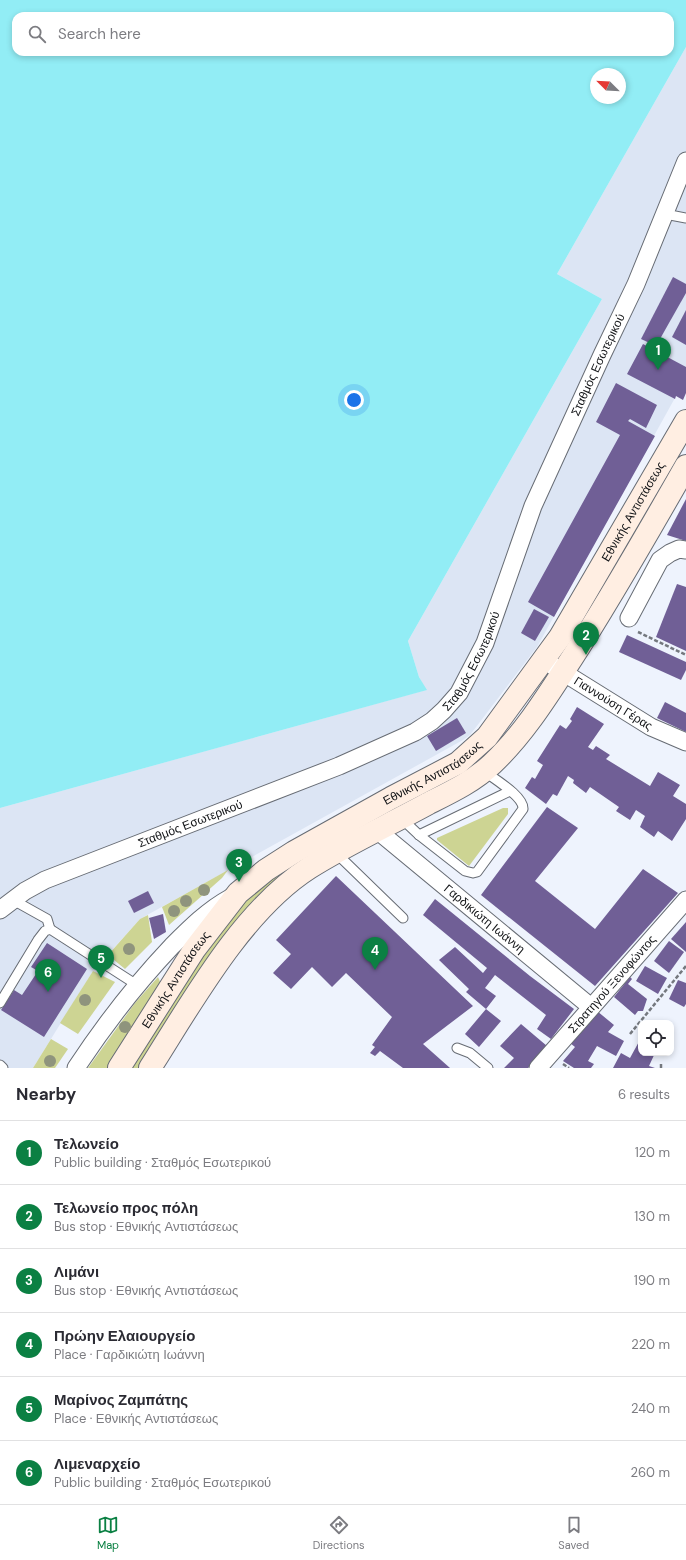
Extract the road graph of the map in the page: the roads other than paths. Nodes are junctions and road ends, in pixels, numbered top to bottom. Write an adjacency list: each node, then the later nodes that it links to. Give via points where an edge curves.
1 (686, 161): 2 (street, Σταθμός Εσωτερικού)
2 (665, 214): 3 (lane); 23 (street, Σταθμός Εσωτερικού, via 636,284 533,506 480,655 459,692 444,710 415,732 372,752 212,817 45,880)
3 (686, 218)
4 (686, 421): 6 (main road, Εθνικής Αντιστάσεως)
5 (686, 466): 7 (main road, Εθνικής Αντιστάσεως)
6 (618, 539): 7 (street); 11 (main road, Εθνικής Αντιστάσεως)
7 (638, 549): 9 (street); 12 (main road, Εθνικής Αντιστάσεως)
8 (686, 550): 9 (street, via 670,552)
9 (660, 560): 10 (street)
10 (630, 623)
11 (544, 660): 12 (street, Γιαννούση Γέρας); 16 (main road, Εθνικής Αντιστάσεως, via 497,724 470,755)
12 (563, 672): 13 (street, Γιαννούση Γέρας, via 651,727); 14 (main road, Εθνικής Αντιστάσεως, via 513,743)
13 (686, 742)
14 (484, 771): 15 (lane); 17 (main road, Εθνικής Αντιστάσεως, via 451,792)
15 (510, 792): 19 (lane); 19 (lane, via 522,801 523,809 477,872 465,871)
16 (390, 798): 17 (main road); 21 (main road, Εθνικής Αντιστάσεως, via 294,852 266,870)
17 (401, 818): 18 (main road, Εθνικής Αντιστάσεως); 19 (lane)
18 (378, 831): 20 (main road, Εθνικής Αντιστάσεως); 28 (street, Γαρδικιώτη Ιωάννη)
19 (419, 835)
20 (336, 853): 24 (lane); 34 (main road, Εθνικής Αντιστάσεως, via 294,878 272,897 250,922 212,973)
21 (238, 893): 26 (street, via 200,919); 33 (main road, Εθνικής Αντιστάσεως, via 194,950)
22 (686, 900): 28 (street, Στρατηγού Ξενοφώντος)
23 (6, 905): 25 (lane, via 47,919)
24 (403, 918)
25 (50, 929): 26 (lane); 27 (lane, via 44,931)
26 (137, 985): 32 (street, via 99,1033)
27 (0, 1003)
28 (591, 1007): 36 (street, Στρατηγού Ξενοφώντος)
29 (458, 1048): 35 (lane, via 470,1052)
30 (0, 1064): 31 (lane)
31 (3, 1068)
32 (76, 1068)
33 (119, 1068)
34 (151, 1068)
35 (488, 1068)
36 (538, 1068)

